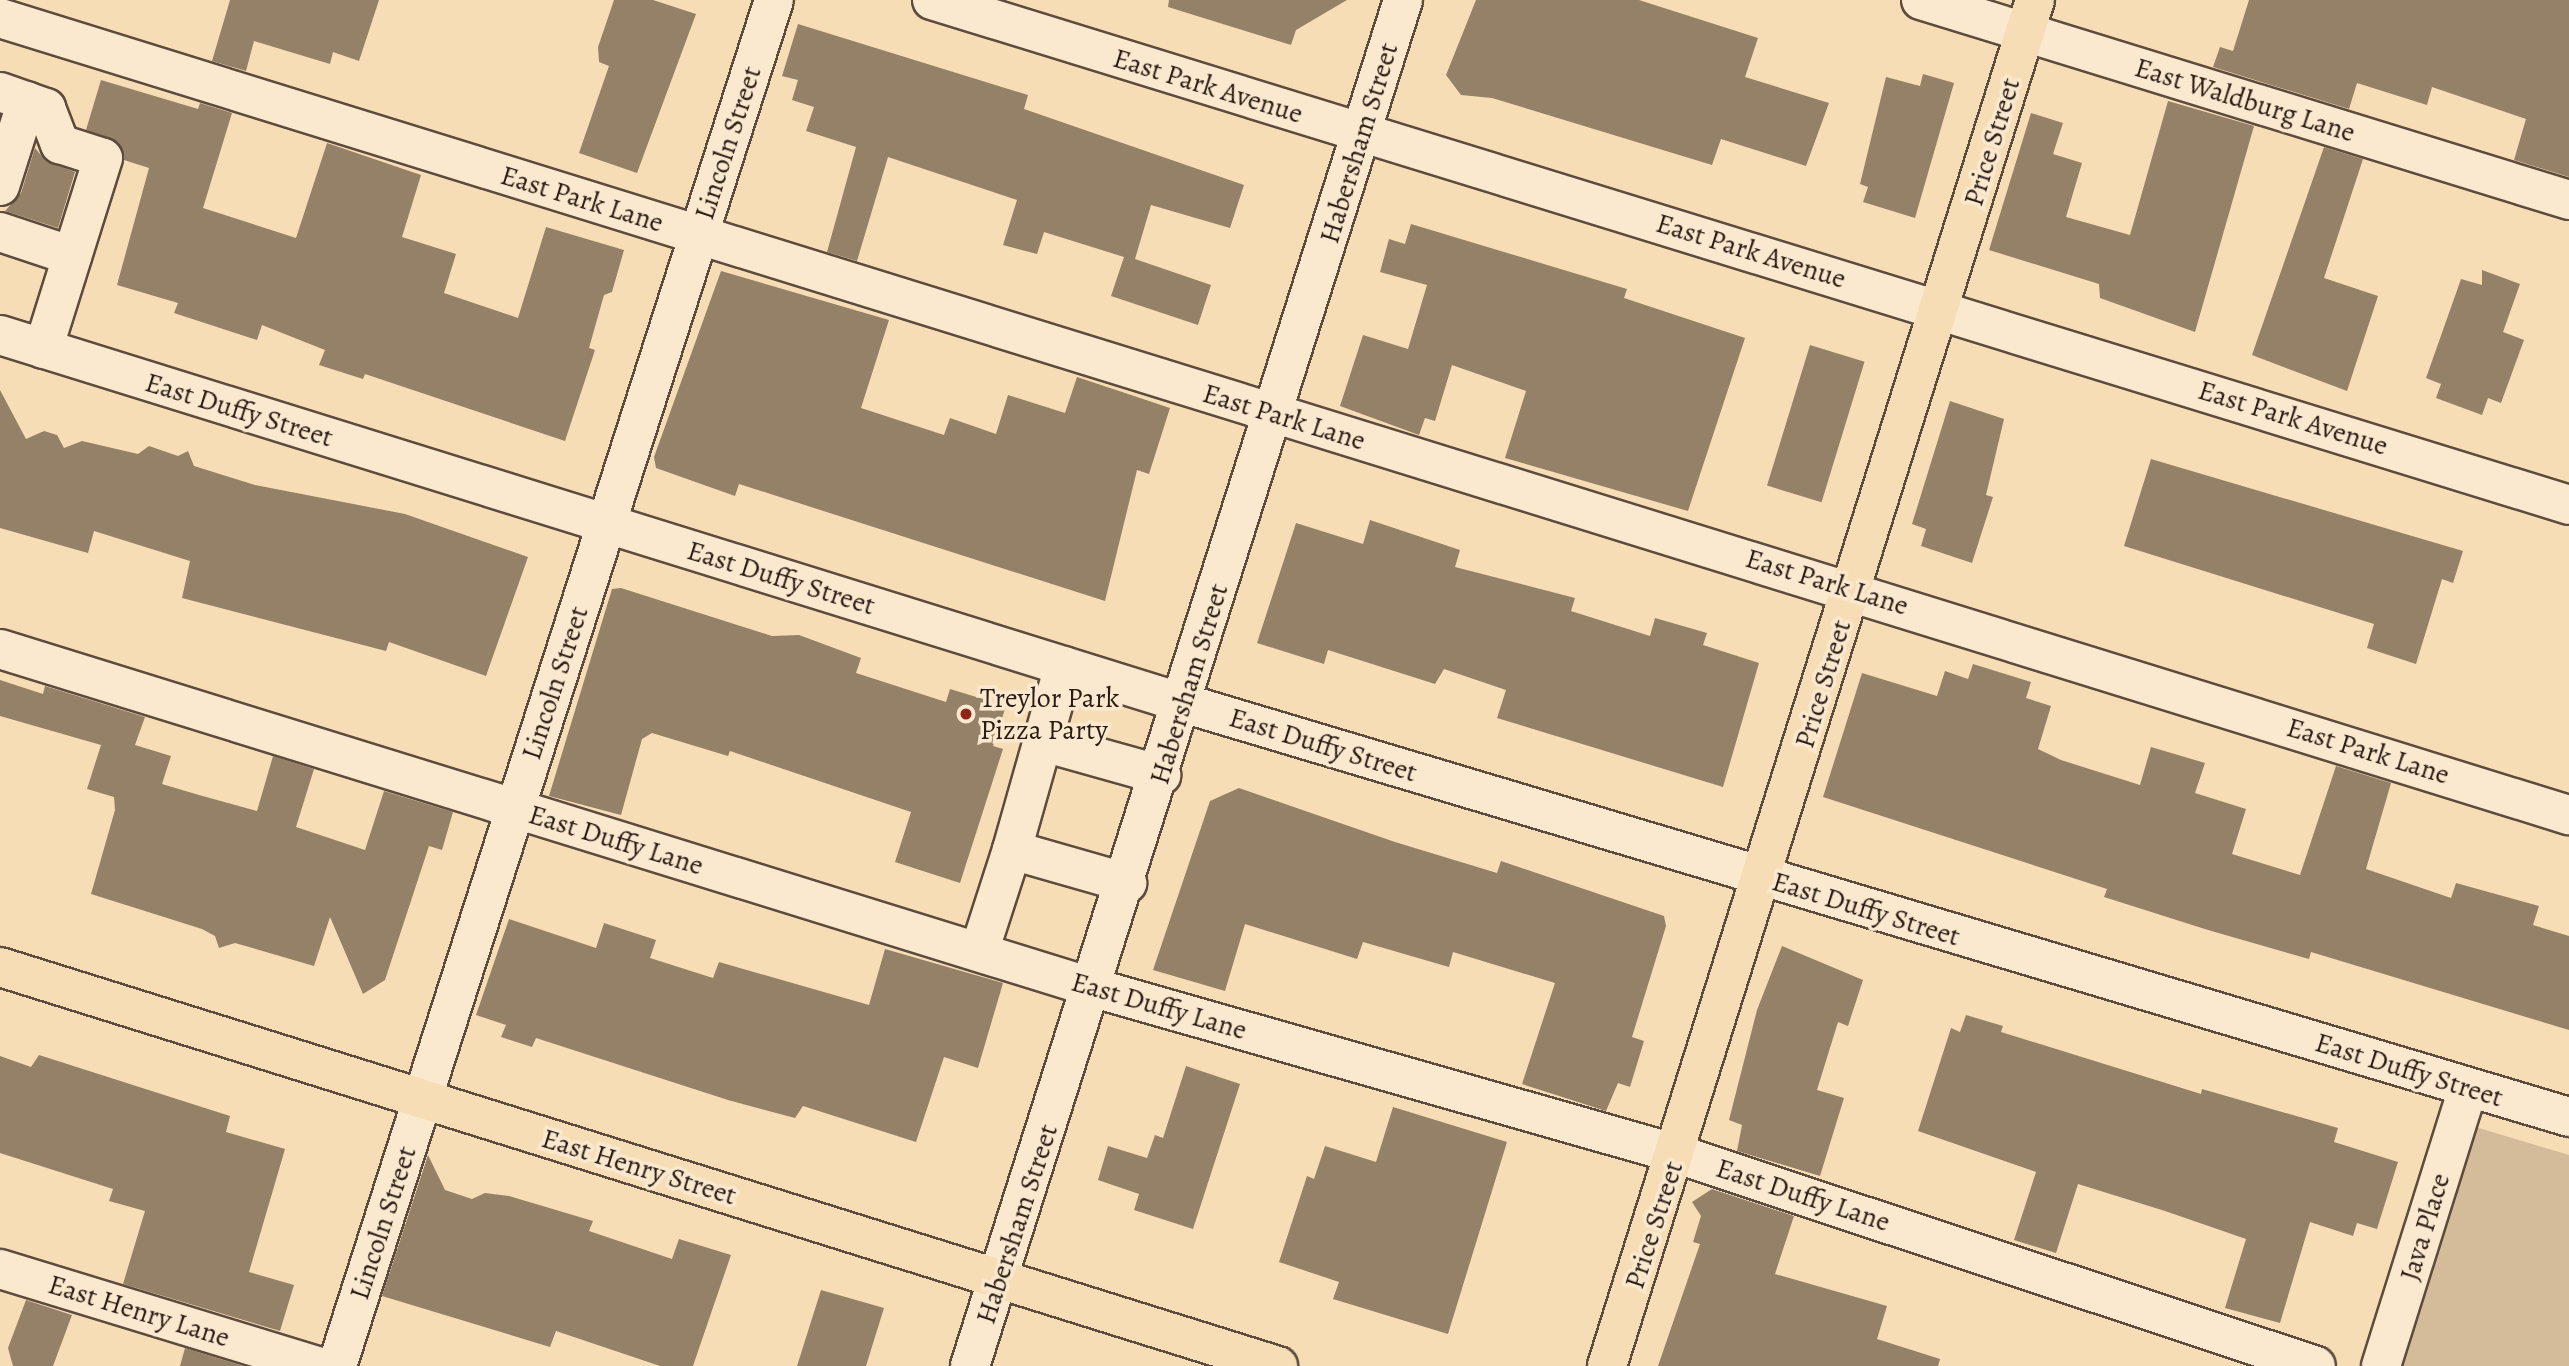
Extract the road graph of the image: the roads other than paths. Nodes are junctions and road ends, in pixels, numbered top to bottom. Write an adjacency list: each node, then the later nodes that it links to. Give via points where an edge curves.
1 (774, 0): 12 (street, Lincoln Street)
2 (932, 0): 8 (street, East Park Avenue)
3 (1403, 0): 8 (street, Habersham Street)
4 (1920, 0): 5 (street, East Waldburg Lane)
5 (2030, 16): 10 (street, East Waldburg Lane); 14 (main road, Price Street)
6 (0, 18): 12 (street, East Park Lane)
7 (13, 97): 9 (street); 13 (street, via 46,108 60,144 103,158)
8 (1362, 133): 14 (street, East Park Avenue); 17 (street, Habersham Street)
9 (0, 186)
10 (2569, 200)
11 (0, 232): 13 (street)
12 (698, 235): 17 (street, East Park Lane); 19 (street, Lincoln Street)
13 (72, 256): 16 (street)
14 (1942, 309): 18 (street, East Park Avenue); 20 (main road, Price Street)
15 (0, 335): 16 (street, East Duffy Street)
16 (43, 349): 19 (street, East Duffy Street)
17 (1274, 414): 20 (street, East Park Lane); 23 (street, Habersham Street)
18 (2569, 505)
19 (606, 524): 22 (street, East Duffy Street); 26 (street, Lincoln Street)
20 (1853, 589): 27 (street, East Park Lane); 29 (main road, Price Street)
21 (0, 649): 26 (street, East Duffy Lane)
22 (1064, 666): 23 (street, East Duffy Street); 24 (street)
23 (1183, 703): 25 (street, Habersham Street); 29 (street, East Duffy Street)
24 (1043, 742): 25 (street); 28 (street)
25 (1161, 775): 30 (street, Habersham Street)
26 (515, 808): 31 (street, East Duffy Lane); 35 (street, Lincoln Street)
27 (2569, 815)
28 (1013, 850): 30 (street); 31 (street)
29 (1762, 878): 34 (street, East Duffy Street); 37 (main road, Price Street)
30 (1126, 883): 33 (street, Habersham Street)
31 (979, 952): 33 (street, East Duffy Lane)
32 (0, 967): 35 (main road, East Henry Street)
33 (1094, 988): 37 (street, East Duffy Lane); 39 (street, Habersham Street)
34 (2468, 1088): 36 (street, East Duffy Street); 46 (street, Java Place)
35 (423, 1099): 39 (main road, East Henry Street); 41 (street, Lincoln Street)
36 (2569, 1118)
37 (1677, 1153): 44 (main road, Price Street); 45 (street, East Duffy Lane)
38 (0, 1269): 40 (street, East Henry Lane)
39 (998, 1280): 42 (street, Habersham Street); 43 (main road, East Henry Street)
40 (318, 1366)
41 (337, 1366)
42 (970, 1366)
43 (1279, 1366)
44 (1607, 1366)
45 (2316, 1366)
46 (2381, 1366)

